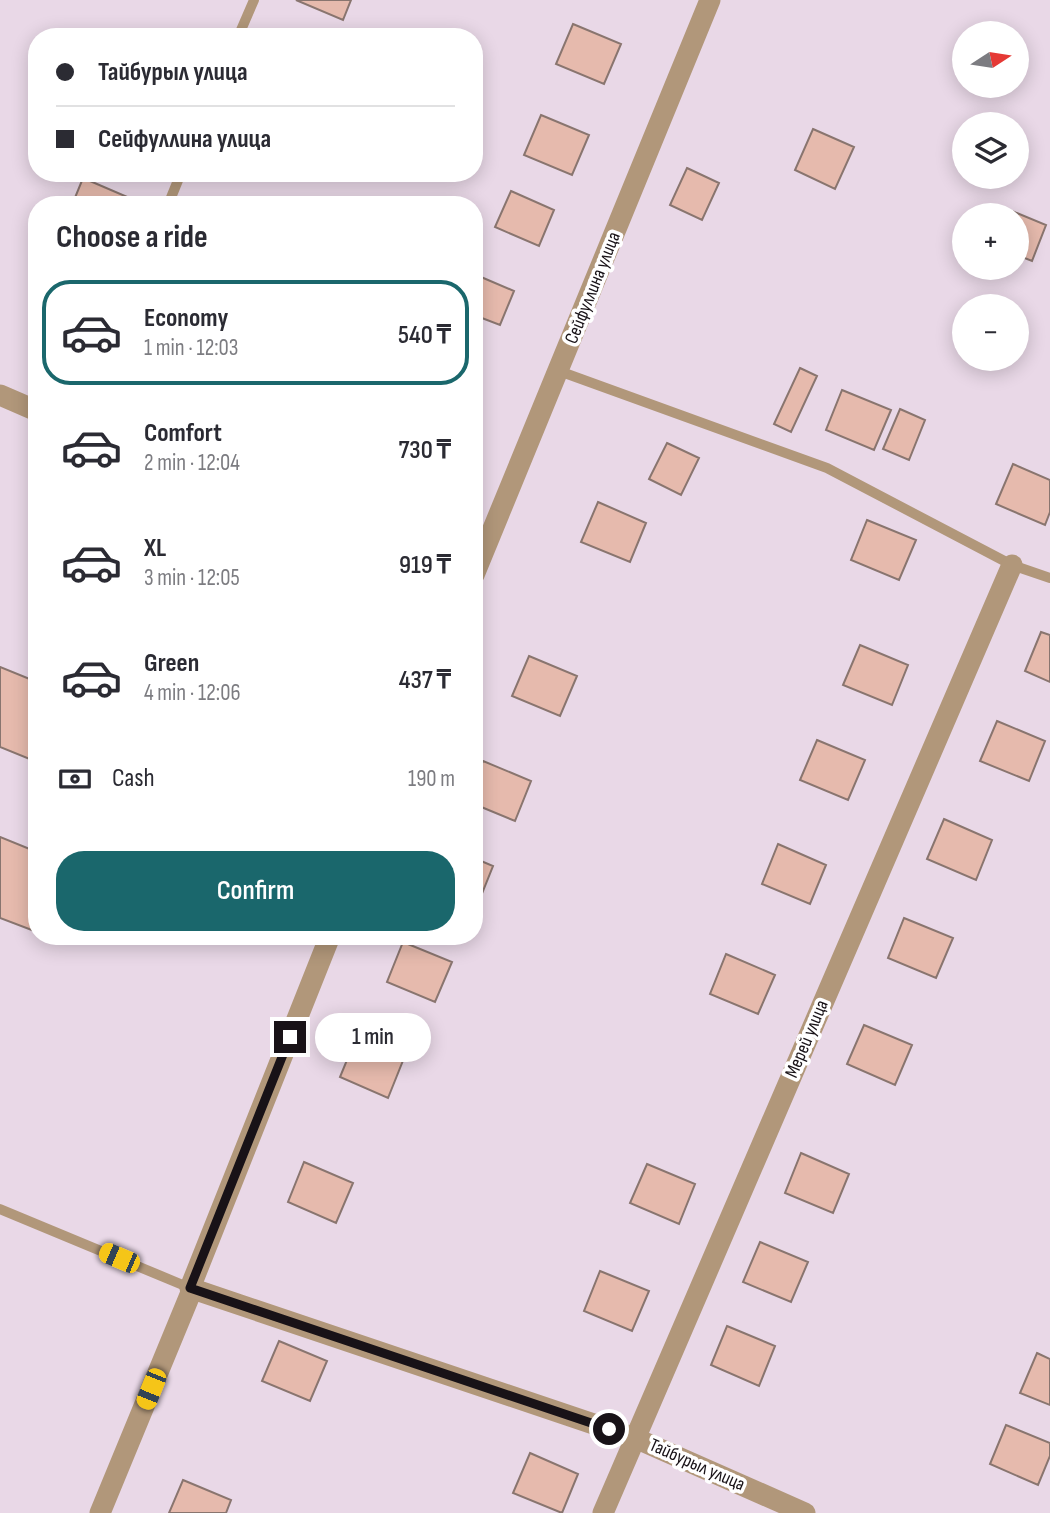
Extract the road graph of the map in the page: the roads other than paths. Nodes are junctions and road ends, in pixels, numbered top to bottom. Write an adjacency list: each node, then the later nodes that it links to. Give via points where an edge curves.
1 (254, 0): 3 (lane)
2 (710, 0): 4 (street, Сейфуллина улица)
3 (242, 28)
4 (559, 370): 7 (street, Сейфуллина улица); 8 (lane, via 827,468)
5 (0, 395): 6 (street)
6 (28, 407)
7 (483, 553)
8 (1012, 565): 9 (lane); 13 (street, Мерей улица)
9 (1050, 578)
10 (326, 945): 12 (street)
11 (0, 1209): 12 (lane)
12 (190, 1288): 13 (street, Тайбурыл улица); 14 (street)
13 (635, 1438): 15 (street, Мерей улица); 16 (street, Тайбурыл улица)
14 (100, 1513)
15 (603, 1513)
16 (805, 1513)

